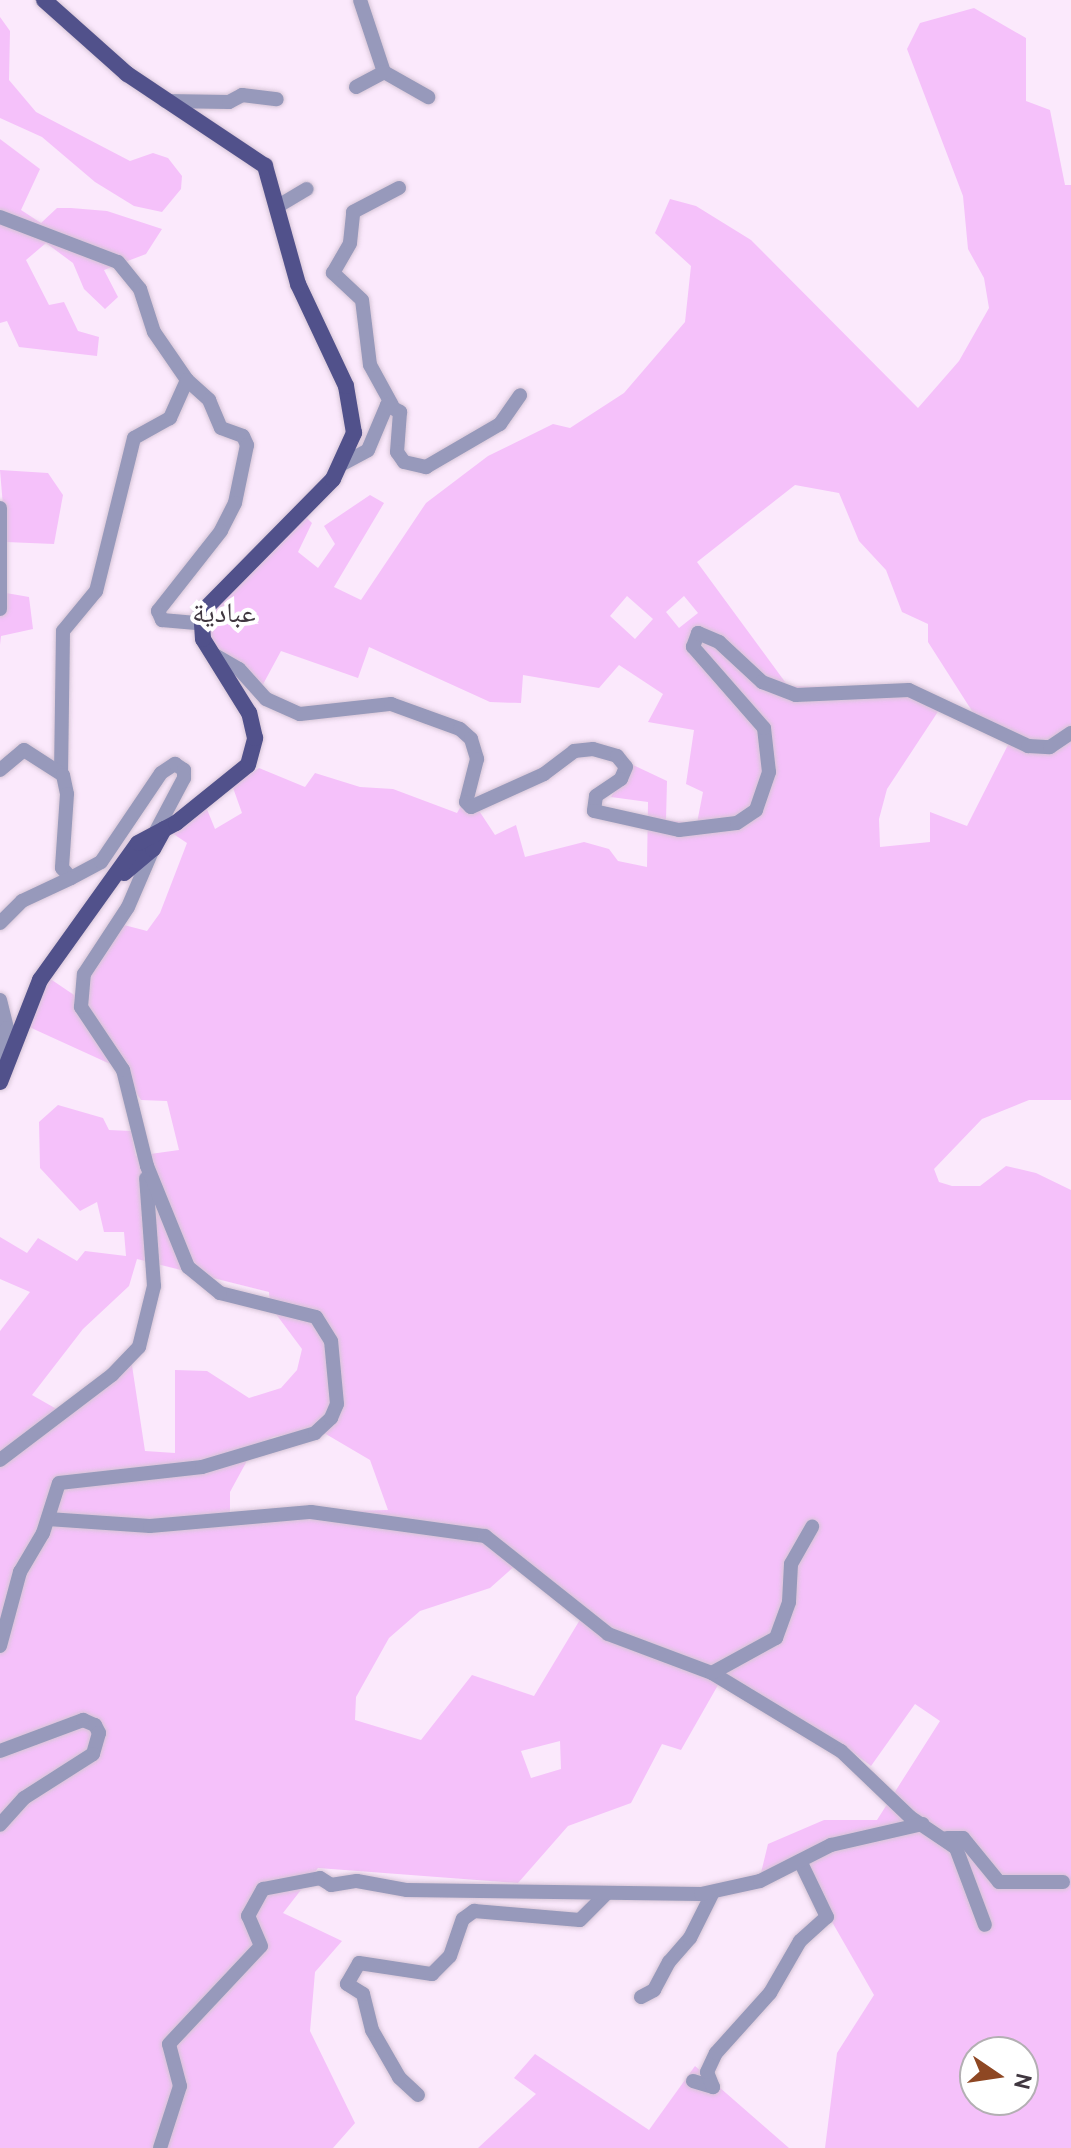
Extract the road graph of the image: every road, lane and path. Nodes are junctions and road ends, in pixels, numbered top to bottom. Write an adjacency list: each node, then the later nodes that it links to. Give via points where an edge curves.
1 (44, 0): 7 (main road)
2 (360, 0): 3 (street)
3 (384, 72): 4 (street); 5 (street)
4 (356, 87)
5 (428, 97)
6 (277, 99): 7 (street, via 242,95 229,102)
7 (164, 101): 10 (main road, via 256,156 272,177)
8 (399, 188): 14 (street, via 353,212 350,243 333,273 362,300 370,365)
9 (307, 189): 10 (street)
10 (280, 205): 15 (main road, via 298,284 346,386 354,433)
11 (0, 217): 12 (street, via 118,262 140,289 154,332)
12 (187, 380): 18 (street, via 209,400 221,428 243,436 247,445 235,503 221,531 158,611 162,620); 22 (street, via 170,418 134,438 96,591 63,631)
13 (520, 395): 14 (street, via 500,424 426,467 404,462 397,452 400,412)
14 (392, 405): 15 (street, via 380,414 361,458)
15 (344, 463): 18 (main road, via 205,606)
16 (0, 508): 17 (street)
17 (0, 609)
18 (199, 623): 19 (main road)
19 (213, 654): 20 (street, via 239,669 266,699 300,714 391,704 460,729 471,739 477,759 466,802 471,807 544,774 574,751 593,749 617,756 626,767 621,779 596,796 594,811 679,830 737,823 756,810 769,772 764,728 693,647 698,633 719,642 762,682 796,695 909,690 1007,740 1050,747); 23 (main road, via 249,713 253,751 237,778)
20 (1071, 733)
21 (0, 770): 22 (street, via 24,750)
22 (61, 772): 25 (street, via 67,794 62,868)
23 (160, 830): 24 (main road); 25 (street, via 184,778 184,770 175,764 161,773 101,862); 26 (main road, via 138,843)
24 (153, 849): 26 (main road); 31 (street, via 128,907 84,974 79,996 85,1017 129,1083)
25 (71, 878): 27 (street, via 22,901)
26 (116, 878): 30 (main road, via 40,980)
27 (0, 923)
28 (0, 1000): 29 (street, via 7,1028)
29 (0, 1054)
30 (1, 1073)
31 (147, 1166): 32 (street, via 154,1286 139,1347 74,1407); 33 (street, via 180,1255 197,1277 220,1293 307,1313 323,1324 331,1341 337,1404 315,1433 202,1467 122,1478 68,1478 56,1486)
32 (0, 1460)
33 (48, 1519): 35 (street, via 20,1572); 36 (street, via 150,1526 311,1512 438,1533 475,1533 511,1552 608,1634)
34 (812, 1527): 36 (street, via 791,1564 789,1602 776,1638)
35 (0, 1646)
36 (712, 1673): 38 (street, via 841,1751)
37 (0, 1751): 39 (street, via 74,1721 95,1725 99,1733 93,1754 24,1798)
38 (923, 1824): 40 (street); 41 (street, via 831,1845)
39 (0, 1825)
40 (947, 1838): 42 (street, via 963,1838 999,1882); 45 (street, via 970,1879)
41 (800, 1861): 43 (street, via 760,1881); 47 (street, via 827,1917 800,1941 770,1993 716,2053 707,2072 713,2087)
42 (1063, 1882)
43 (713, 1892): 44 (street); 46 (street, via 690,1938 654,1990)
44 (607, 1893): 48 (street, via 580,1920 474,1911 463,1919 450,1956 432,1974 359,1963 347,1984 363,1994 372,2030 399,2077); 49 (street, via 407,1890 357,1881 331,1885 320,1878 263,1889 248,1916 261,1946 169,2044 180,2086)
45 (985, 1925)
46 (641, 1997)
47 (693, 2081)
48 (418, 2095)
49 (160, 2148)

